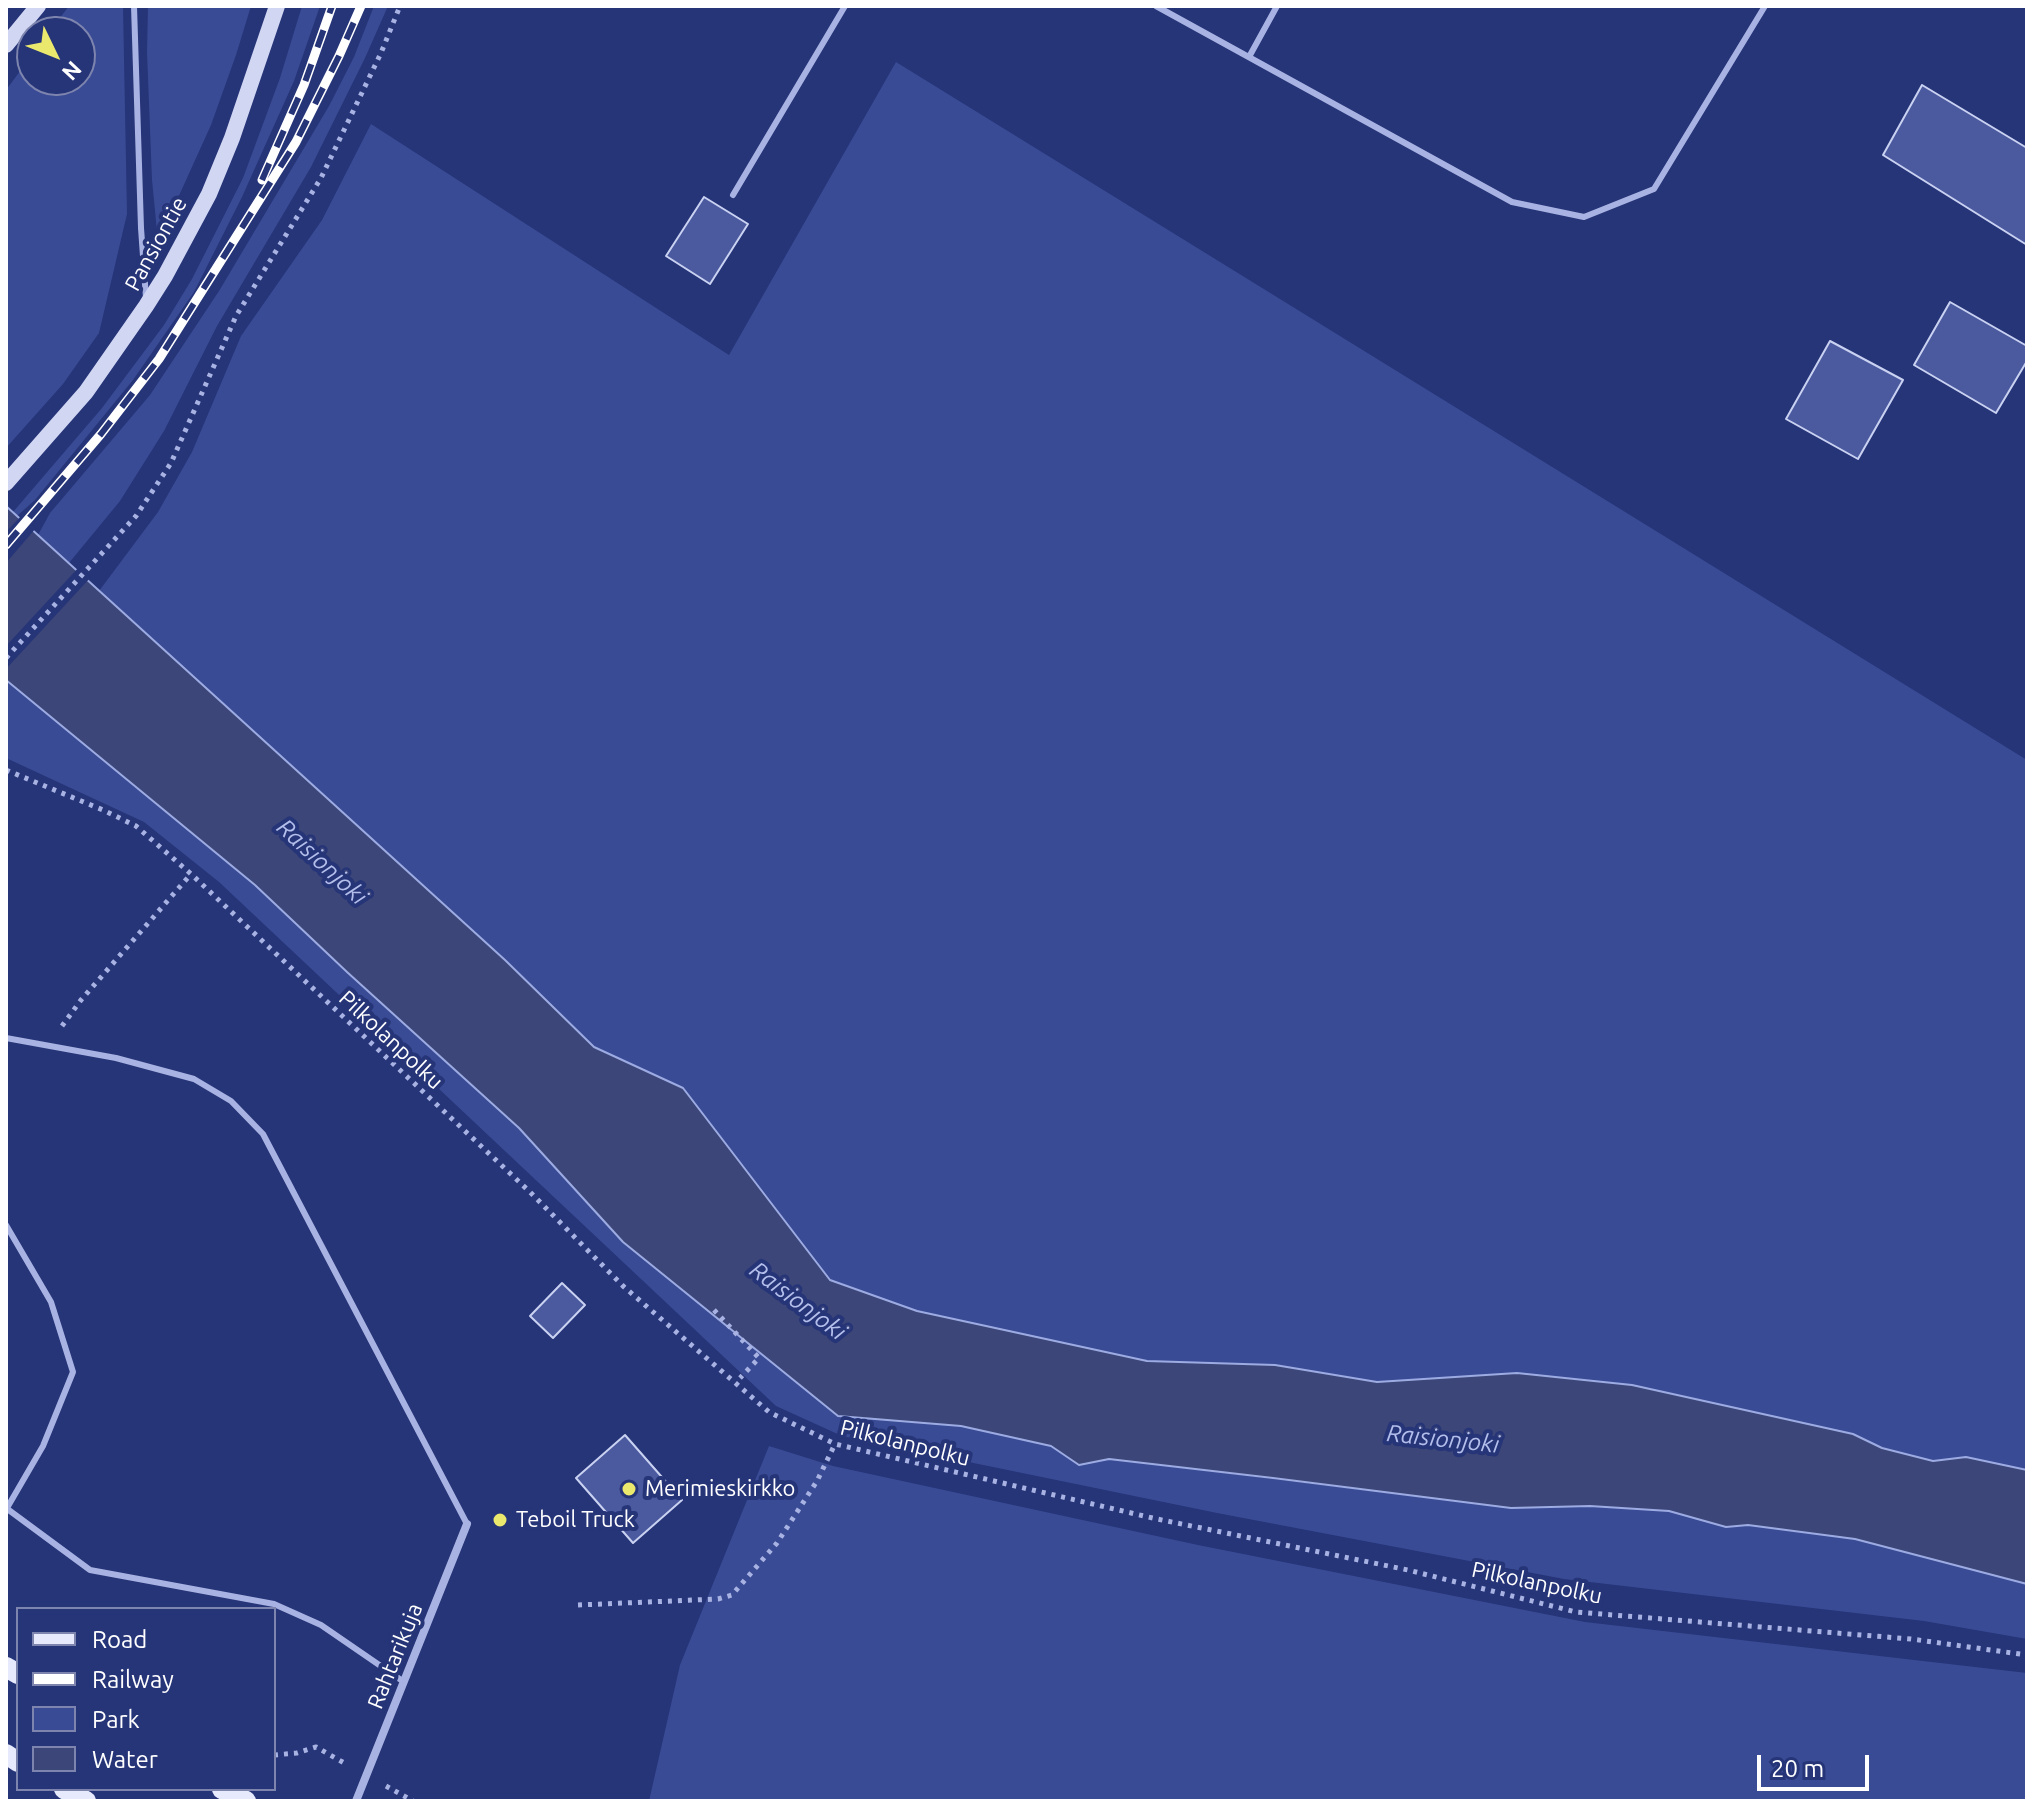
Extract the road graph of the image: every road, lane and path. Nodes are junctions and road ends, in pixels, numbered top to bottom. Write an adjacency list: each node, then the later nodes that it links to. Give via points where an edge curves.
1 (38, 6): 9 (street)
2 (134, 6): 12 (lane)
3 (277, 6): 12 (street, Pansiontie, via 209,194)
4 (400, 6): 14 (path, via 321,178 229,329 171,463 136,516)
5 (845, 6): 11 (lane)
6 (1156, 6): 10 (lane)
7 (1277, 6): 10 (lane)
8 (1765, 6): 10 (lane, via 1654,189 1584,217 1512,202)
9 (6, 45)
10 (1249, 57)
11 (733, 195)
12 (146, 306): 13 (street, Pansiontie, via 86,392)
13 (11, 477)
14 (6, 658)
15 (6, 770): 16 (path, Pilkolanpolku, via 136,826)
16 (191, 874): 18 (path, via 81,1000); 22 (path, Pilkolanpolku, via 635,1296 769,1412)
17 (6, 1038): 18 (lane)
18 (48, 1046): 24 (lane, via 194,1079 231,1101 263,1134)
19 (6, 1225): 23 (lane, via 51,1302 73,1372 43,1446)
20 (714, 1310): 21 (path, via 759,1358)
21 (740, 1378)
22 (835, 1444): 25 (path, via 777,1543 732,1595); 26 (path, Pilkolanpolku, via 1576,1612 1911,1639)
23 (6, 1508): 27 (lane, via 90,1570 274,1604 321,1625)
24 (467, 1524): 27 (street, Rahtarikuja)
25 (578, 1605)
26 (2027, 1655)
27 (404, 1682): 34 (street, Rahtarikuja)
28 (316, 1747): 29 (path)
29 (276, 1755)
30 (68, 1791): 32 (main road)
31 (226, 1791): 33 (main road)
32 (86, 1801)
33 (246, 1801)
34 (356, 1801)

